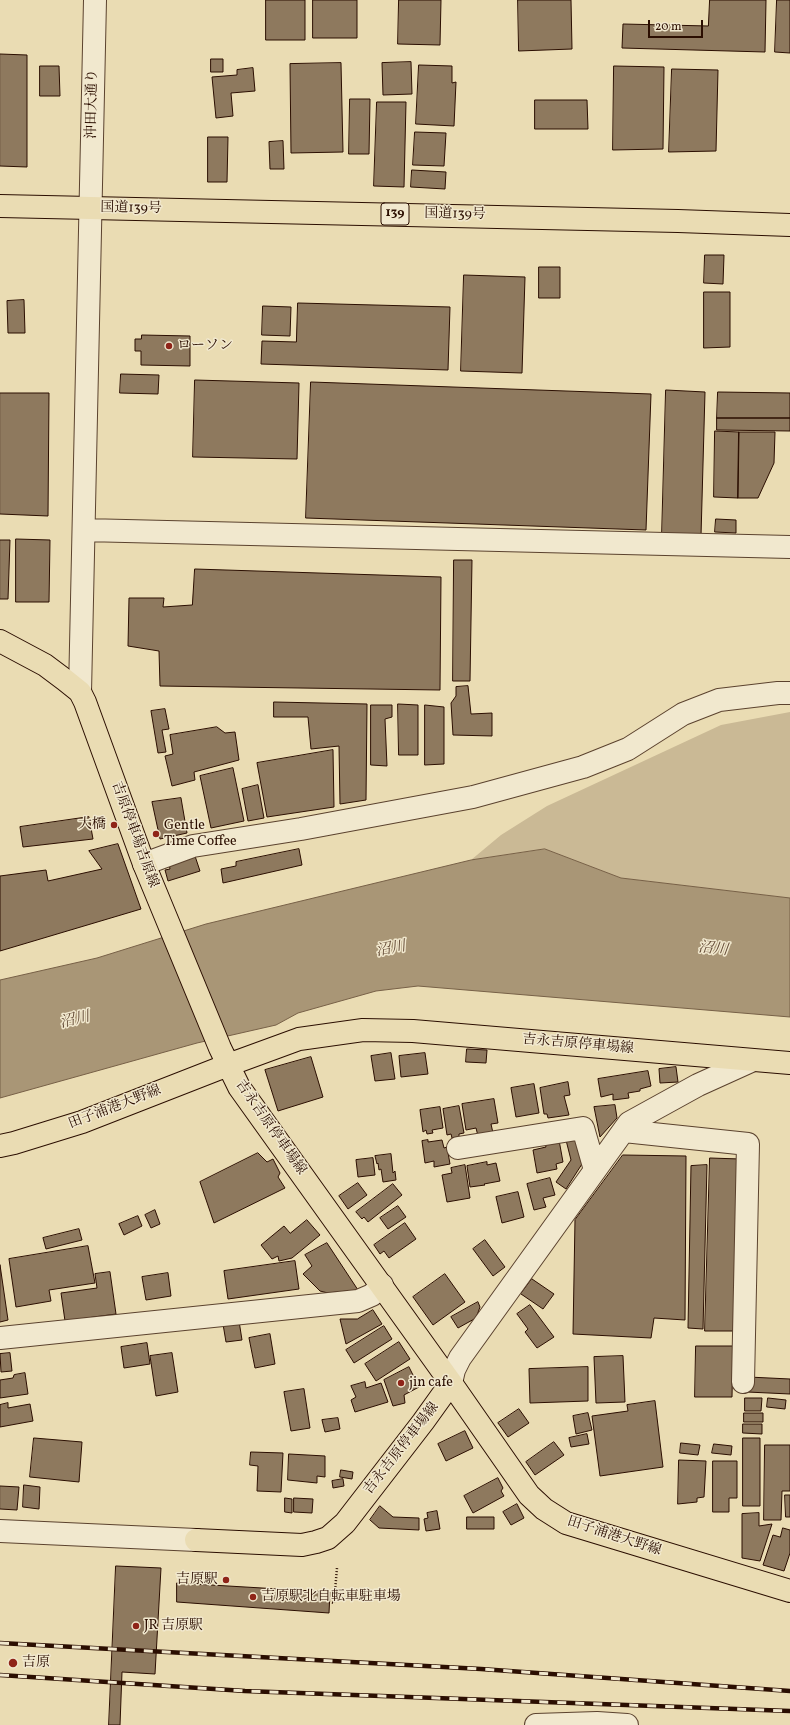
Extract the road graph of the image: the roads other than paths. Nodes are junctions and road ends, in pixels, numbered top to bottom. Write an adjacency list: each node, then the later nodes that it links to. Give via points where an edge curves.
1 (94, 0): 3 (street, 沖田大通り)
2 (0, 206): 3 (main road, 国道139号 / 139)
3 (91, 209): 4 (main road, 国道139号 / 139, via 248,210); 5 (street, 沖田大通り)
4 (790, 225)
5 (84, 530): 6 (street); 8 (street, 沖田大通り)
6 (790, 547)
7 (0, 641): 8 (main road, 吉原停車場吉原線, via 45,665)
8 (80, 692): 10 (main road, 吉原停車場吉原線)
9 (790, 694): 10 (street, via 778,693 719,700 683,714 628,749 583,767 473,797 193,846)
10 (144, 864): 11 (main road, 吉原停車場吉原線)
11 (224, 1056): 12 (main road, 吉永吉原停車場線, via 299,1039 363,1030 414,1030); 15 (main road, 田子浦港大野線, via 82,1122); 18 (main road, 吉永吉原停車場線, via 250,1105)
12 (751, 1061): 13 (main road, 吉永吉原停車場線); 14 (street, via 698,1085 630,1123)
13 (790, 1063)
14 (624, 1131): 17 (street); 20 (street, via 748,1144)
15 (0, 1146)
16 (458, 1148): 17 (street, via 583,1128)
17 (595, 1170): 21 (street, via 460,1358 454,1370)
18 (382, 1285): 19 (street, via 372,1295 358,1301); 21 (main road, 吉永吉原停車場線)
19 (0, 1338)
20 (743, 1382)
21 (452, 1383): 23 (main road, 吉永吉原停車場線, via 345,1523 328,1538 302,1545); 24 (main road, 田子浦港大野線, via 529,1495 561,1520)
22 (0, 1531): 23 (street)
23 (196, 1540)
24 (790, 1591)
25 (536, 1725): 26 (street)
26 (627, 1725)

